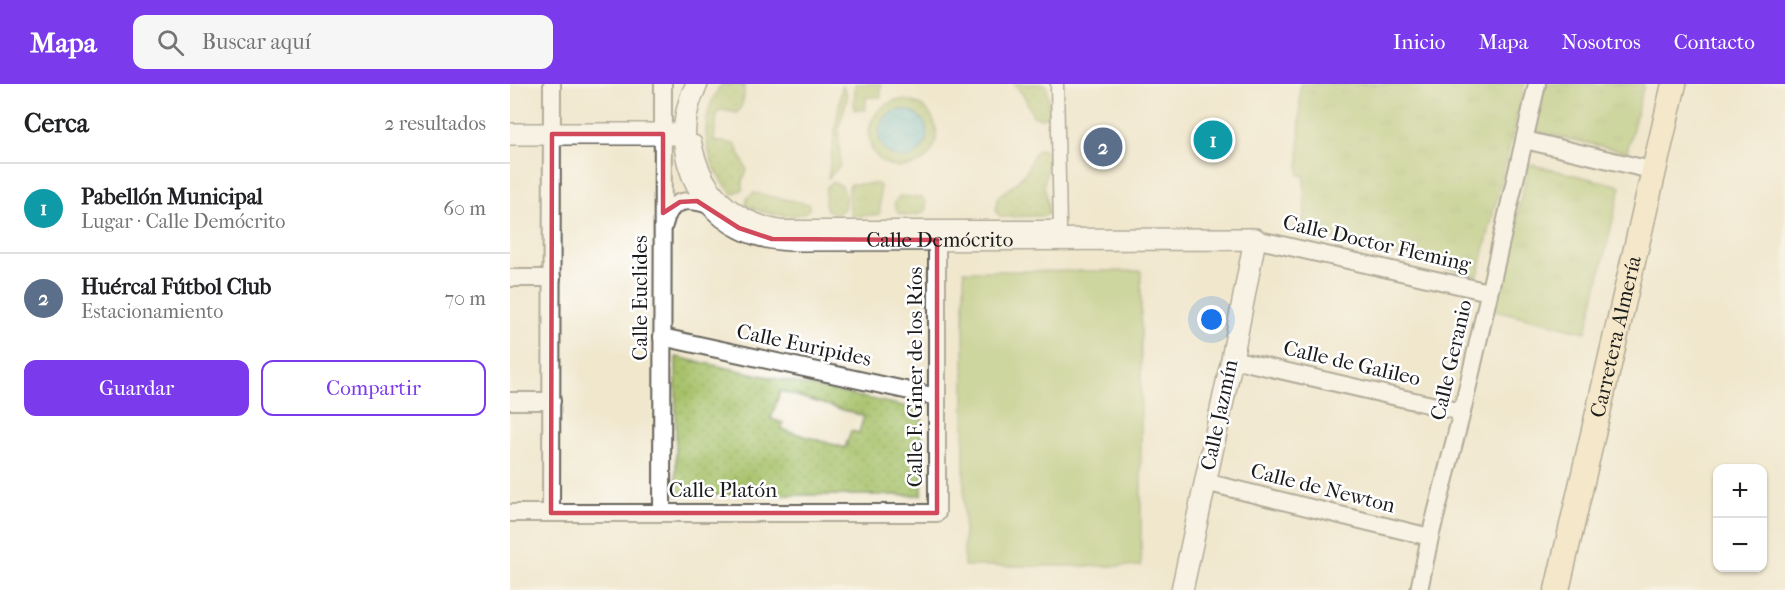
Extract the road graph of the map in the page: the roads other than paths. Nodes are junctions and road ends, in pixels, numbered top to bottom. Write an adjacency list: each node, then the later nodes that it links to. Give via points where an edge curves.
1 (552, 84): 9 (street)
2 (663, 84): 10 (street, Calle Euclides)
3 (697, 84): 11 (street, Calle Demócrito, via 687,108)
4 (708, 84): 5 (street, via 695,113 694,139 699,160 716,192 755,220 781,227 1060,227)
5 (1057, 84)
6 (1537, 84): 12 (street, Calle Geranio)
7 (1674, 84): 13 (main road, Carretera Almería)
8 (510, 134): 9 (street)
9 (552, 134): 10 (street); 19 (street)
10 (663, 134): 11 (street); 15 (street, Calle Euclides)
11 (684, 134): 14 (street, Calle Demócrito, via 693,177)
12 (1524, 140): 13 (street); 20 (street, Calle Geranio)
13 (1655, 171): 35 (main road, Carretera Almería)
14 (712, 206): 15 (street, via 697,201 680,202 668,213); 17 (street, Calle Demócrito, via 739,228 772,239)
15 (663, 234): 21 (street, Calle Euclides)
16 (1255, 239): 17 (street, Calle Demócrito); 20 (street, Calle Doctor Fleming); 22 (street, Calle Jazmín)
17 (937, 240): 23 (street, Calle F. Giner de los Ríos)
18 (510, 278): 19 (street)
19 (552, 278): 25 (street)
20 (1489, 292): 26 (street, Calle Geranio)
21 (662, 338): 23 (street, Calle Euripides); 30 (street, Calle Euclides)
22 (1232, 359): 26 (street, Calle de Galileo); 27 (street, Calle Jazmín)
23 (937, 397): 31 (street, Calle F. Giner de los Ríos)
24 (510, 401): 25 (street)
25 (552, 401): 29 (street)
26 (1462, 412): 32 (street, Calle Geranio)
27 (1205, 482): 32 (street, Calle de Newton); 33 (street, Calle Jazmín)
28 (510, 513): 29 (street, Calle Platón)
29 (551, 513): 30 (street, Calle Platón)
30 (662, 513): 31 (street, Calle Platón)
31 (937, 513)
32 (1430, 537): 34 (street, Calle Geranio)
33 (1182, 590)
34 (1419, 590)
35 (1557, 590)

